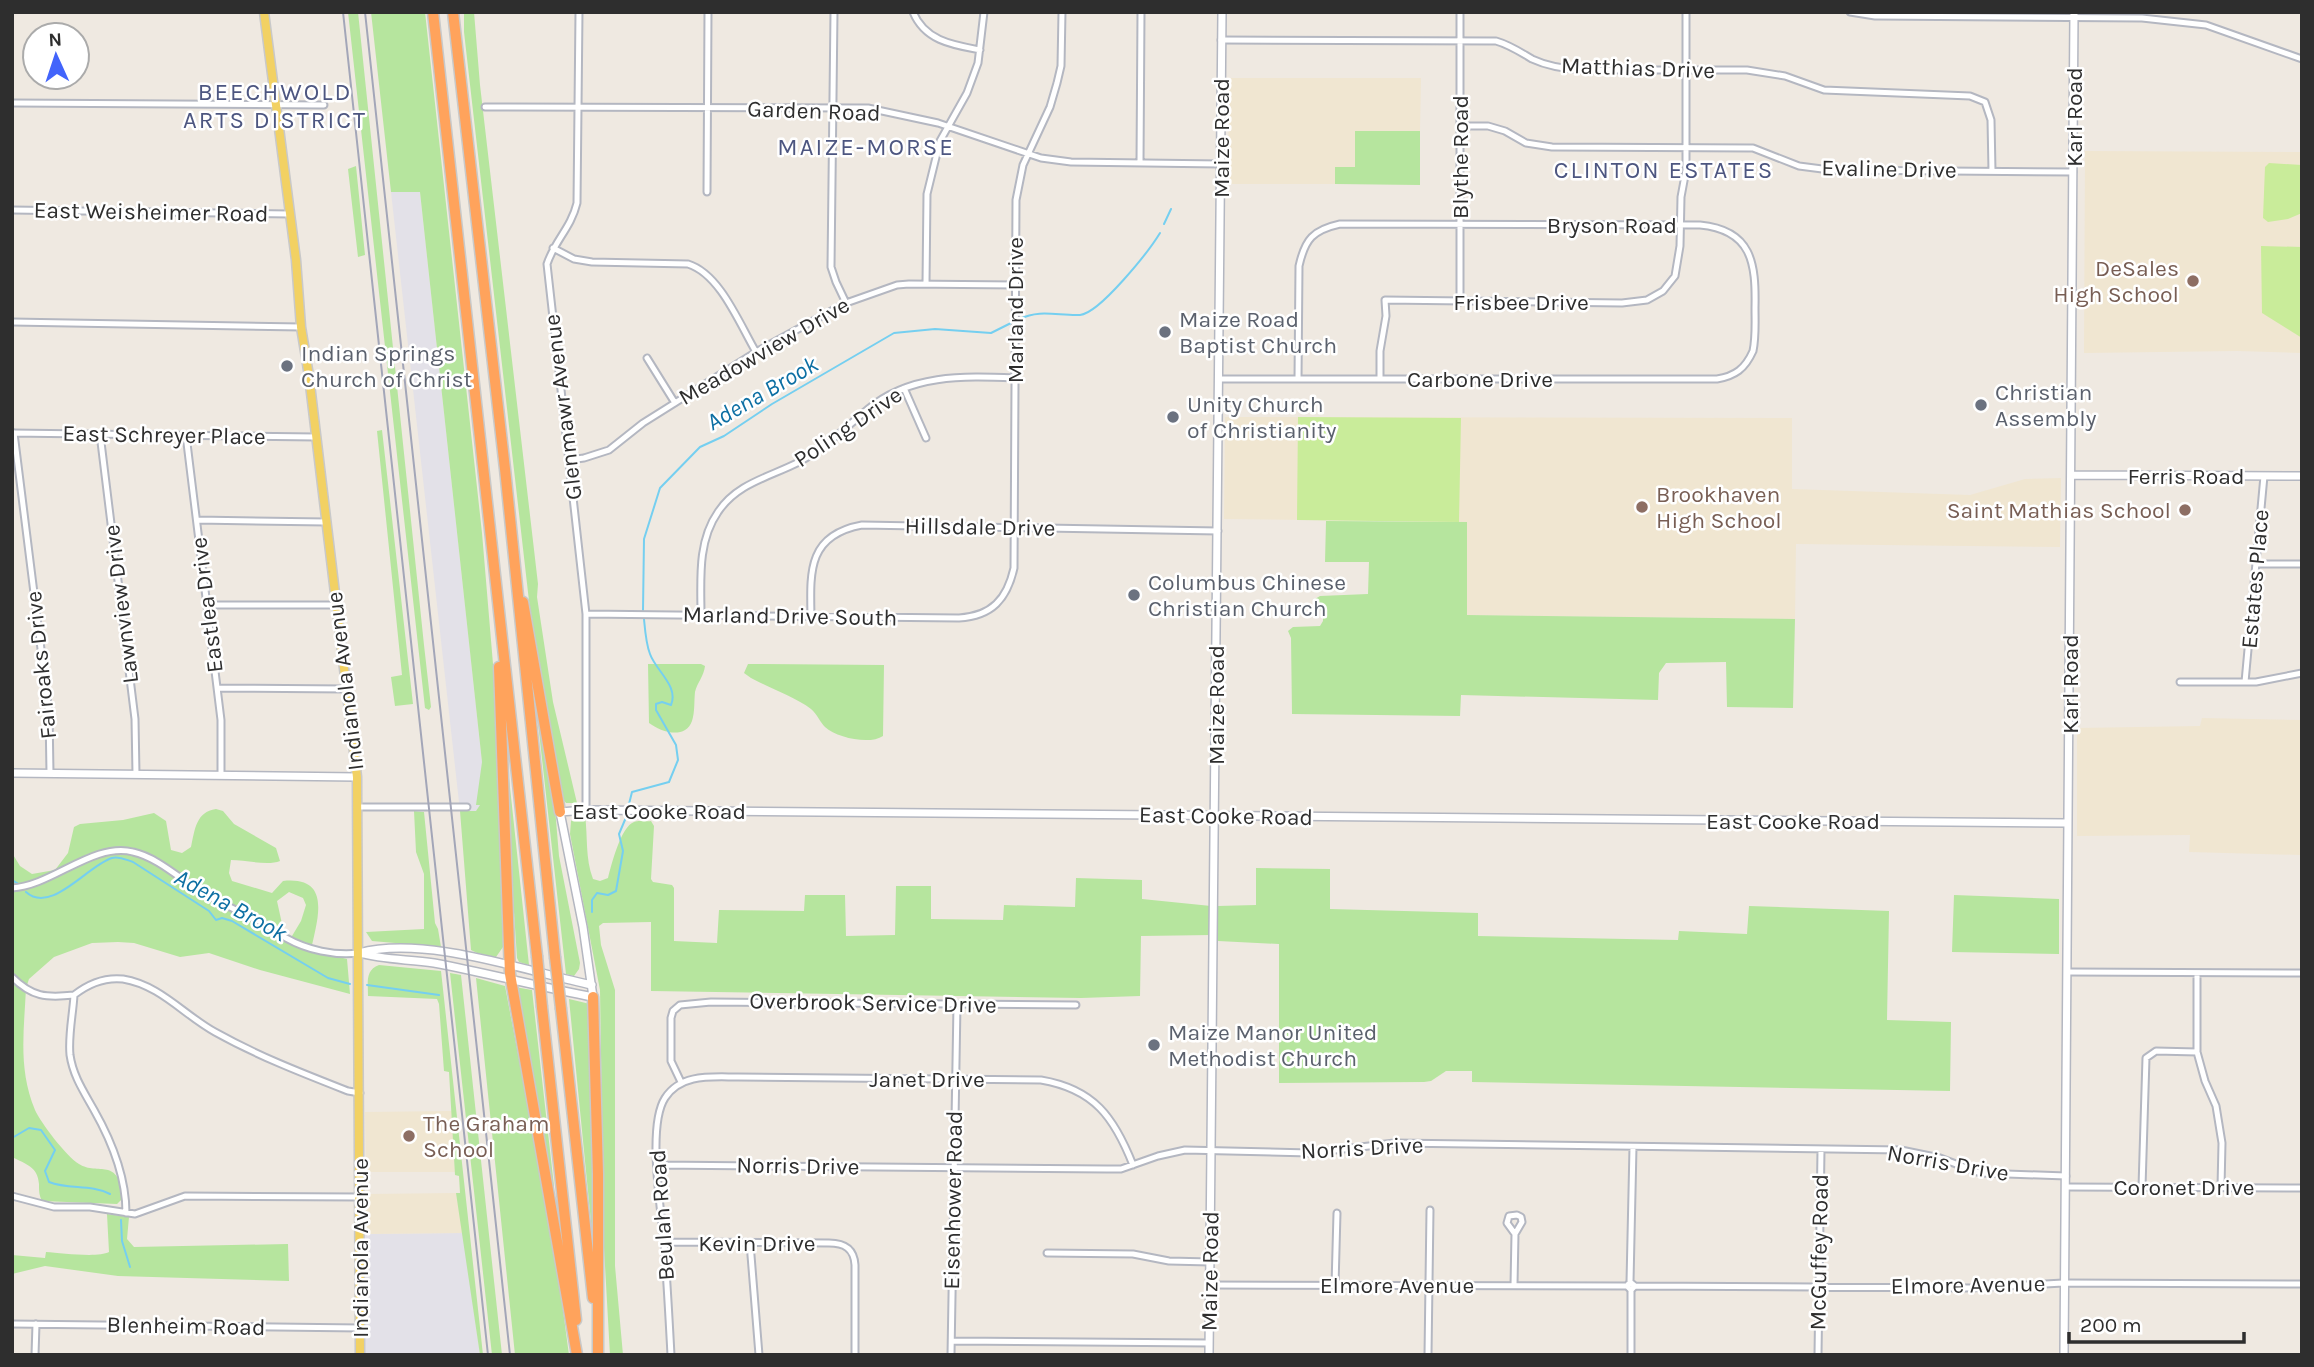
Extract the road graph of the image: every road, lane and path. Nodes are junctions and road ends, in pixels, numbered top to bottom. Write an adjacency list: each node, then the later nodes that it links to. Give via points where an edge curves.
1 (264, 12): 26 (main road, Indianola Avenue)
2 (433, 12): 76 (highway)
3 (453, 12): 73 (highway)
4 (579, 12): 27 (street, Glenmawr Avenue)
5 (708, 12): 30 (street)
6 (834, 12): 29 (street)
7 (913, 12): 21 (street, via 920,25 940,41)
8 (984, 12): 21 (street)
9 (1062, 12): 34 (street, Marland Drive, via 1061,66)
10 (1141, 12): 35 (street)
11 (1222, 12): 19 (main road, Maize Road)
12 (1460, 12): 20 (street, Blythe Road)
13 (1686, 12): 23 (street, Frisbee Drive)
14 (1850, 12): 16 (street)
15 (2174, 12): 18 (street)
16 (1910, 14): 17 (street)
17 (2074, 15): 18 (street); 38 (main road, Karl Road)
18 (2173, 21): 22 (street, via 2206,24)
19 (1222, 40): 20 (street, Matthias Drive); 36 (main road, Maize Road)
20 (1460, 41): 23 (street, Matthias Drive, via 1508,44 1558,68); 31 (street, Blythe Road)
21 (981, 50): 32 (street, via 967,93)
22 (2302, 59)
23 (1686, 70): 33 (street, Frisbee Drive); 37 (street, Matthias Drive, via 1771,72 1845,93 1970,96 1985,102 1991,120)
24 (12, 103): 26 (street)
25 (324, 105): 26 (street)
26 (275, 106): 41 (main road, Indianola Avenue)
27 (578, 106): 28 (street, Garden Road); 30 (street, Garden Road); 44 (street, Glenmawr Avenue, via 577,203 573,219)
28 (485, 107)
29 (833, 107): 30 (street, Garden Road); 32 (street, Garden Road, via 868,108); 48 (street, via 831,267)
30 (707, 108): 39 (street)
31 (1460, 126): 33 (street, Evaline Drive, via 1497,128 1536,146); 42 (street, Blythe Road)
32 (948, 127): 34 (street, Garden Road); 45 (street, via 927,194)
33 (1686, 148): 37 (street, Evaline Drive, via 1753,148 1799,166 1830,170); 43 (street, Frisbee Drive)
34 (1029, 153): 35 (street, Garden Road, via 1071,162); 46 (street, Marland Drive, via 1016,200)
35 (1140, 162): 36 (street, Garden Road)
36 (1220, 164): 55 (main road, Maize Road)
37 (1992, 171): 38 (street, Evaline Drive)
38 (2073, 172): 66 (main road, Karl Road)
39 (707, 192)
40 (12, 210): 41 (street, East Weisheimer Road)
41 (289, 214): 50 (main road, Indianola Avenue)
42 (1460, 225): 43 (street, Bryson Road); 47 (street, Blythe Road); 56 (street, Bryson Road, via 1340,224 1313,235 1299,265)
43 (1680, 225): 47 (street, Frisbee Drive, via 1675,276 1663,291 1647,300); 53 (street, Bryson Road, via 1728,231 1740,240 1754,265 1755,342 1749,361)
44 (553, 248): 51 (street, via 592,262 700,268 715,282); 65 (street, Glenmawr Avenue, via 547,264)
45 (926, 284): 46 (street, Meadowview Drive); 48 (street, Meadowview Drive, via 897,285)
46 (1016, 285): 54 (street, Marland Drive)
47 (1460, 302): 57 (street, Frisbee Drive, via 1385,300)
48 (846, 303): 51 (street, Meadowview Drive)
49 (12, 322): 50 (street)
50 (301, 327): 63 (main road, Indianola Avenue)
51 (756, 352): 59 (street, Meadowview Drive)
52 (647, 358): 59 (street)
53 (1739, 372): 57 (street, Carbone Drive, via 1717,379)
54 (1015, 378): 58 (street, Poling Drive, via 955,377); 71 (street, Marland Drive)
55 (1219, 379): 56 (street, Carbone Drive); 72 (main road, Maize Road)
56 (1298, 379): 57 (street, Carbone Drive)
57 (1380, 379)
58 (904, 388): 64 (street); 81 (street, Poling Drive, via 867,409 809,456 730,497 709,527 704,545)
59 (675, 402): 65 (street, Meadowview Drive, via 609,450)
60 (13, 433): 61 (street, East Schreyer Place); 89 (street, Fairoaks Drive, via 48,713)
61 (100, 434): 62 (street, East Schreyer Place); 90 (street, Lawnview Drive, via 135,719)
62 (186, 435): 63 (street, East Schreyer Place); 69 (street, Eastlea Drive)
63 (316, 437): 70 (main road, Indianola Avenue)
64 (926, 438)
65 (569, 460): 80 (street, Glenmawr Avenue)
66 (2071, 475): 67 (main road, Ferris Road); 98 (main road, Karl Road)
67 (2264, 476): 68 (main road, Ferris Road); 74 (street, Estates Place)
68 (2302, 476)
69 (197, 520): 70 (street); 77 (street, Eastlea Drive)
70 (326, 522): 78 (main road, Indianola Avenue)
71 (1014, 528): 72 (street, Hillsdale Drive); 79 (street, Marland Drive, via 1010,585); 82 (street, Hillsdale Drive, via 862,525 841,530 822,544 811,566)
72 (1218, 531): 97 (main road, Maize Road)
73 (512, 545): 96 (highway); 150 (highway, bridge)
74 (2256, 564): 75 (street); 85 (street, Estates Place)
75 (2302, 564)
76 (495, 572): 101 (highway); 153 (highway, bridge)
77 (207, 605): 78 (street); 86 (street, Eastlea Drive)
78 (337, 605): 87 (main road, Indianola Avenue)
79 (991, 608): 82 (street, Marland Drive South, via 959,618)
80 (586, 614): 81 (street, Marland Drive South); 95 (street, Glenmawr Avenue)
81 (701, 616): 82 (street, Marland Drive South)
82 (811, 616)
83 (2302, 673): 85 (street)
84 (2180, 682): 85 (street)
85 (2245, 682)
86 (217, 688): 87 (street); 91 (street, Eastlea Drive)
87 (347, 689): 92 (main road, Indianola Avenue)
88 (12, 772): 89 (main road)
89 (50, 773): 90 (main road)
90 (136, 774): 91 (main road)
91 (221, 775): 92 (main road)
92 (357, 777): 93 (main road, Indianola Avenue)
93 (358, 807): 94 (street); 100 (main road, Indianola Avenue)
94 (467, 807)
95 (586, 810): 96 (main road, East Cooke Road); 97 (main road, East Cooke Road)
96 (560, 812): 107 (main road, East Cooke Road)
97 (1215, 816): 98 (main road, East Cooke Road); 118 (main road, Maize Road)
98 (2068, 823): 102 (main road, Karl Road)
99 (12, 888): 100 (street, via 39,882 110,852 134,852 287,939 309,948)
100 (359, 953): 101 (main road, via 378,948 426,951); 106 (main road); 115 (main road, Indianola Avenue)
101 (510, 966): 106 (highway); 107 (main road)
102 (2068, 972): 103 (street); 122 (main road, Karl Road)
103 (2197, 973): 104 (street); 112 (street)
104 (2302, 973)
105 (12, 976): 108 (street, via 24,989 40,995)
106 (511, 979): 109 (main road); 153 (highway)
107 (592, 985): 109 (main road, East Cooke Road)
108 (74, 995): 115 (street, via 103,980 143,984 212,1030 274,1062); 130 (street, via 70,1055 118,1166)
109 (593, 998): 150 (highway)
110 (957, 1004): 111 (street, Overbrook Service Drive); 113 (street, Eisenhower Road); 114 (street, Overbrook Service Drive, via 680,1005 671,1018 671,1061)
111 (1076, 1005)
112 (2197, 1052): 124 (street, via 2156,1051 2146,1058); 125 (street, via 2216,1106 2222,1143)
113 (955, 1079): 114 (street, Janet Drive, via 698,1077); 120 (street, Janet Drive, via 1041,1080 1074,1088 1112,1121); 121 (street, Eisenhower Road)
114 (681, 1083): 119 (street, Beulah Road, via 664,1099 658,1121)
115 (359, 1093): 128 (main road, Indianola Avenue)
116 (1633, 1147): 117 (street, Norris Drive); 118 (street, Norris Drive, via 1394,1143 1310,1153); 143 (street)
117 (1821, 1150): 122 (street, Norris Drive, via 1902,1150 1980,1173); 144 (street, McGuffey Road)
118 (1211, 1152): 120 (street, Norris Drive, via 1172,1152); 136 (main road, Maize Road)
119 (657, 1165): 121 (street, Norris Drive); 133 (street, Beulah Road)
120 (1133, 1165): 121 (street, Norris Drive, via 1107,1169)
121 (953, 1168): 148 (street, Eisenhower Road)
122 (2066, 1176): 123 (main road, Karl Road)
123 (2066, 1187): 124 (street, Coronet Drive); 137 (main road, Karl Road)
124 (2143, 1187): 125 (street, Coronet Drive)
125 (2221, 1188): 126 (street, Coronet Drive)
126 (2302, 1188)
127 (12, 1196): 130 (street, via 54,1208 90,1206)
128 (360, 1197): 130 (street, via 185,1196 138,1214); 147 (main road, Indianola Avenue)
129 (1430, 1210): 142 (street)
130 (126, 1213)
131 (1337, 1213): 141 (street)
132 (1515, 1234): 140 (street)
133 (664, 1242): 134 (street, Kevin Drive); 154 (street, Beulah Road)
134 (750, 1243): 155 (street); 156 (street, Kevin Drive, via 835,1243 850,1248 855,1265)
135 (1048, 1253): 136 (street, via 1133,1254)
136 (1210, 1262): 139 (main road, Maize Road)
137 (2065, 1284): 138 (street, Elmore Avenue); 144 (street, Elmore Avenue); 162 (main road, Karl Road)
138 (2302, 1284)
139 (1210, 1285): 141 (street, Elmore Avenue); 149 (main road, Maize Road)
140 (1514, 1285): 142 (street, Elmore Avenue); 143 (street, Elmore Avenue)
141 (1335, 1286): 142 (street, Elmore Avenue)
142 (1429, 1286): 159 (street)
143 (1631, 1286): 144 (street, Elmore Avenue); 160 (street)
144 (1819, 1286): 161 (street, McGuffey Road)
145 (12, 1324): 146 (street, Blenheim Road)
146 (36, 1324): 147 (street, Blenheim Road); 151 (street)
147 (361, 1328): 152 (main road, Indianola Avenue)
148 (951, 1341): 149 (street); 157 (street, Eisenhower Road)
149 (1209, 1343): 158 (main road, Maize Road)
150 (598, 1354)
151 (36, 1355)
152 (360, 1355)
153 (578, 1355)
154 (671, 1355)
155 (758, 1355)
156 (855, 1355)
157 (951, 1355)
158 (1209, 1355)
159 (1428, 1355)
160 (1631, 1355)
161 (1818, 1355)
162 (2064, 1355)

